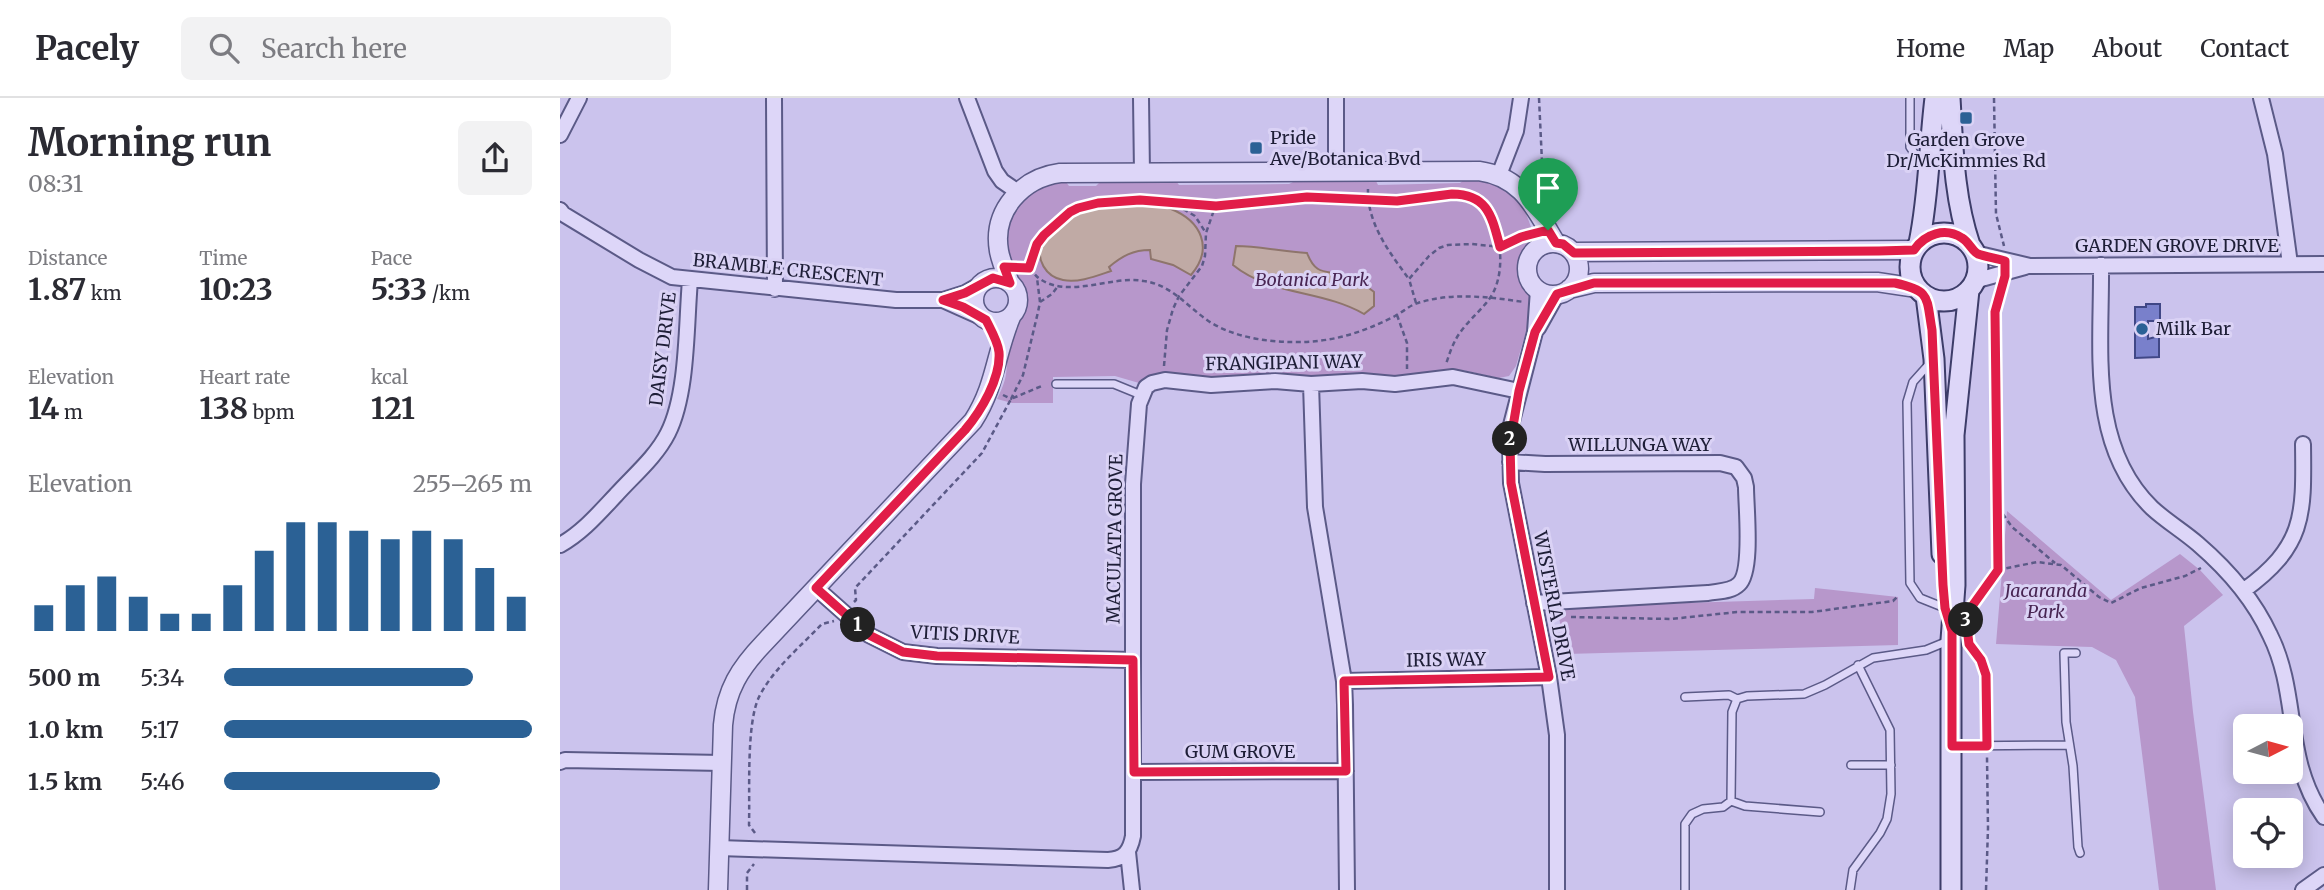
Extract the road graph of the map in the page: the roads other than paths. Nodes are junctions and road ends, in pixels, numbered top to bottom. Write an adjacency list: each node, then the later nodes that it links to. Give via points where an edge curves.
1 (579, 98): 11 (street)
2 (774, 98): 34 (street)
3 (967, 98): 16 (street, via 995,171)
4 (1141, 98): 13 (street)
5 (1336, 98): 12 (street)
6 (1521, 98): 14 (street, via 1516,131)
7 (1910, 98): 15 (lane, via 1910,146)
8 (1935, 98): 15 (main road)
9 (1950, 98): 22 (main road, via 1959,208)
10 (2260, 98): 25 (street, via 2283,205)
11 (560, 135)
12 (1336, 172): 13 (street); 14 (street, via 1479,171)
13 (1142, 173): 16 (street, via 1049,175)
14 (1499, 175): 17 (street)
15 (1929, 175): 21 (main road)
16 (1018, 192): 29 (street, via 1000,222)
17 (1544, 206): 19 (street); 20 (street)
18 (561, 213): 30 (street, BRAMBLE CRESCENT, via 657,270)
19 (1537, 241): 20 (street); 37 (street, via 1527,270)
20 (1556, 243): 23 (street)
21 (1916, 246): 22 (main road, via 1928,236 1951,233); 24 (street); 36 (main road, via 1909,265)
22 (1973, 249): 28 (street, GARDEN GROVE DRIVE); 33 (main road, via 1977,262)
23 (1574, 253): 24 (street); 35 (street, via 1579,268 1574,284)
24 (1740, 253): 32 (street)
25 (2285, 264): 26 (street, GARDEN GROVE DRIVE); 27 (street, GARDEN GROVE DRIVE)
26 (2324, 264)
27 (2101, 265): 28 (street, GARDEN GROVE DRIVE); 52 (street, via 2102,392 2114,450 2151,507 2214,558)
28 (2005, 266): 33 (street, GARDEN GROVE DRIVE)
29 (1005, 267): 31 (street); 31 (street, via 999,278); 39 (street, via 1019,300)
30 (690, 280): 34 (street, BRAMBLE CRESCENT); 50 (street, DAISY DRIVE, via 678,405 667,436 595,516)
31 (984, 282): 38 (street, BRAMBLE CRESCENT); 40 (street, via 976,290 974,304)
32 (1741, 283): 35 (street, via 1594,283); 36 (street, via 1877,282)
33 (1972, 285): 36 (main road, via 1948,300); 55 (main road, via 1954,435)
34 (775, 289): 38 (street, BRAMBLE CRESCENT)
35 (1563, 292): 37 (street); 41 (street, WISTERIA DRIVE)
36 (1921, 292): 43 (main road)
37 (1538, 297): 41 (street, WISTERIA DRIVE)
38 (943, 300): 40 (street, BRAMBLE CRESCENT)
39 (1011, 317): 40 (street, via 999,322); 42 (street)
40 (984, 318): 42 (street)
41 (1535, 332): 46 (street, WISTERIA DRIVE)
42 (999, 352): 51 (street, via 990,390 973,421)
43 (1934, 359): 54 (main road); 54 (lane, via 1913,382 1907,402 1910,583 1920,598)
44 (1056, 384): 47 (lane, via 1114,384)
45 (1311, 384): 46 (street, FRANGIPANI WAY, via 1407,383 1442,377 1474,379); 47 (street, FRANGIPANI WAY, via 1211,385 1165,380 1152,383); 60 (street, via 1315,507)
46 (1519, 391): 49 (street, WISTERIA DRIVE, via 1511,425)
47 (1142, 395): 57 (street, MACULATA GROVE, via 1133,484)
48 (2303, 443): 52 (street, via 2303,504 2292,543 2267,573)
49 (1510, 462): 53 (street, WISTERIA DRIVE); 53 (street, WILLUNGA WAY, via 1729,464 1740,471 1746,487 1746,566 1737,586 1708,593)
50 (560, 545)
51 (816, 588): 57 (street, VITIS DRIVE, via 869,635 911,653); 66 (street, via 753,654 734,681 725,708)
52 (2243, 590): 73 (street, via 2276,650 2287,688 2297,759)
53 (1534, 603): 59 (street, WISTERIA DRIVE)
54 (1945, 608): 55 (main road)
55 (1957, 635): 58 (lane, via 1926,650 1873,658); 64 (main road)
56 (2076, 653): 63 (lane, via 2064,653)
57 (1133, 660): 70 (street, MACULATA GROVE)
58 (1858, 665): 62 (lane, via 1804,694); 68 (lane, via 1890,730)
59 (1549, 677): 60 (street, IRIS WAY); 81 (street, WISTERIA DRIVE, via 1557,735)
60 (1344, 681): 69 (street)
61 (1685, 697): 62 (lane, via 1729,695)
62 (1737, 699): 71 (lane, via 1732,712)
63 (2068, 745): 64 (lane); 76 (lane)
64 (1952, 746): 84 (main road)
65 (562, 760): 66 (street)
66 (722, 762): 74 (street)
67 (1851, 765): 68 (lane)
68 (1891, 765): 83 (lane, via 1887,819 1853,870)
69 (1346, 771): 70 (street, GUM GROVE); 80 (street)
70 (1134, 772): 75 (street, MACULATA GROVE, via 1133,836)
71 (1731, 801): 72 (lane); 82 (lane, via 1692,814 1685,824)
72 (1820, 812)
73 (2324, 817)
74 (719, 848): 75 (street, via 1108,860); 78 (street)
75 (1128, 852): 79 (street, MACULATA GROVE)
76 (2080, 853)
77 (2324, 875): 85 (street)
78 (718, 890)
79 (1132, 890)
80 (1347, 890)
81 (1557, 890)
82 (1685, 890)
83 (1850, 890)
84 (1951, 890)
85 (2303, 890)

